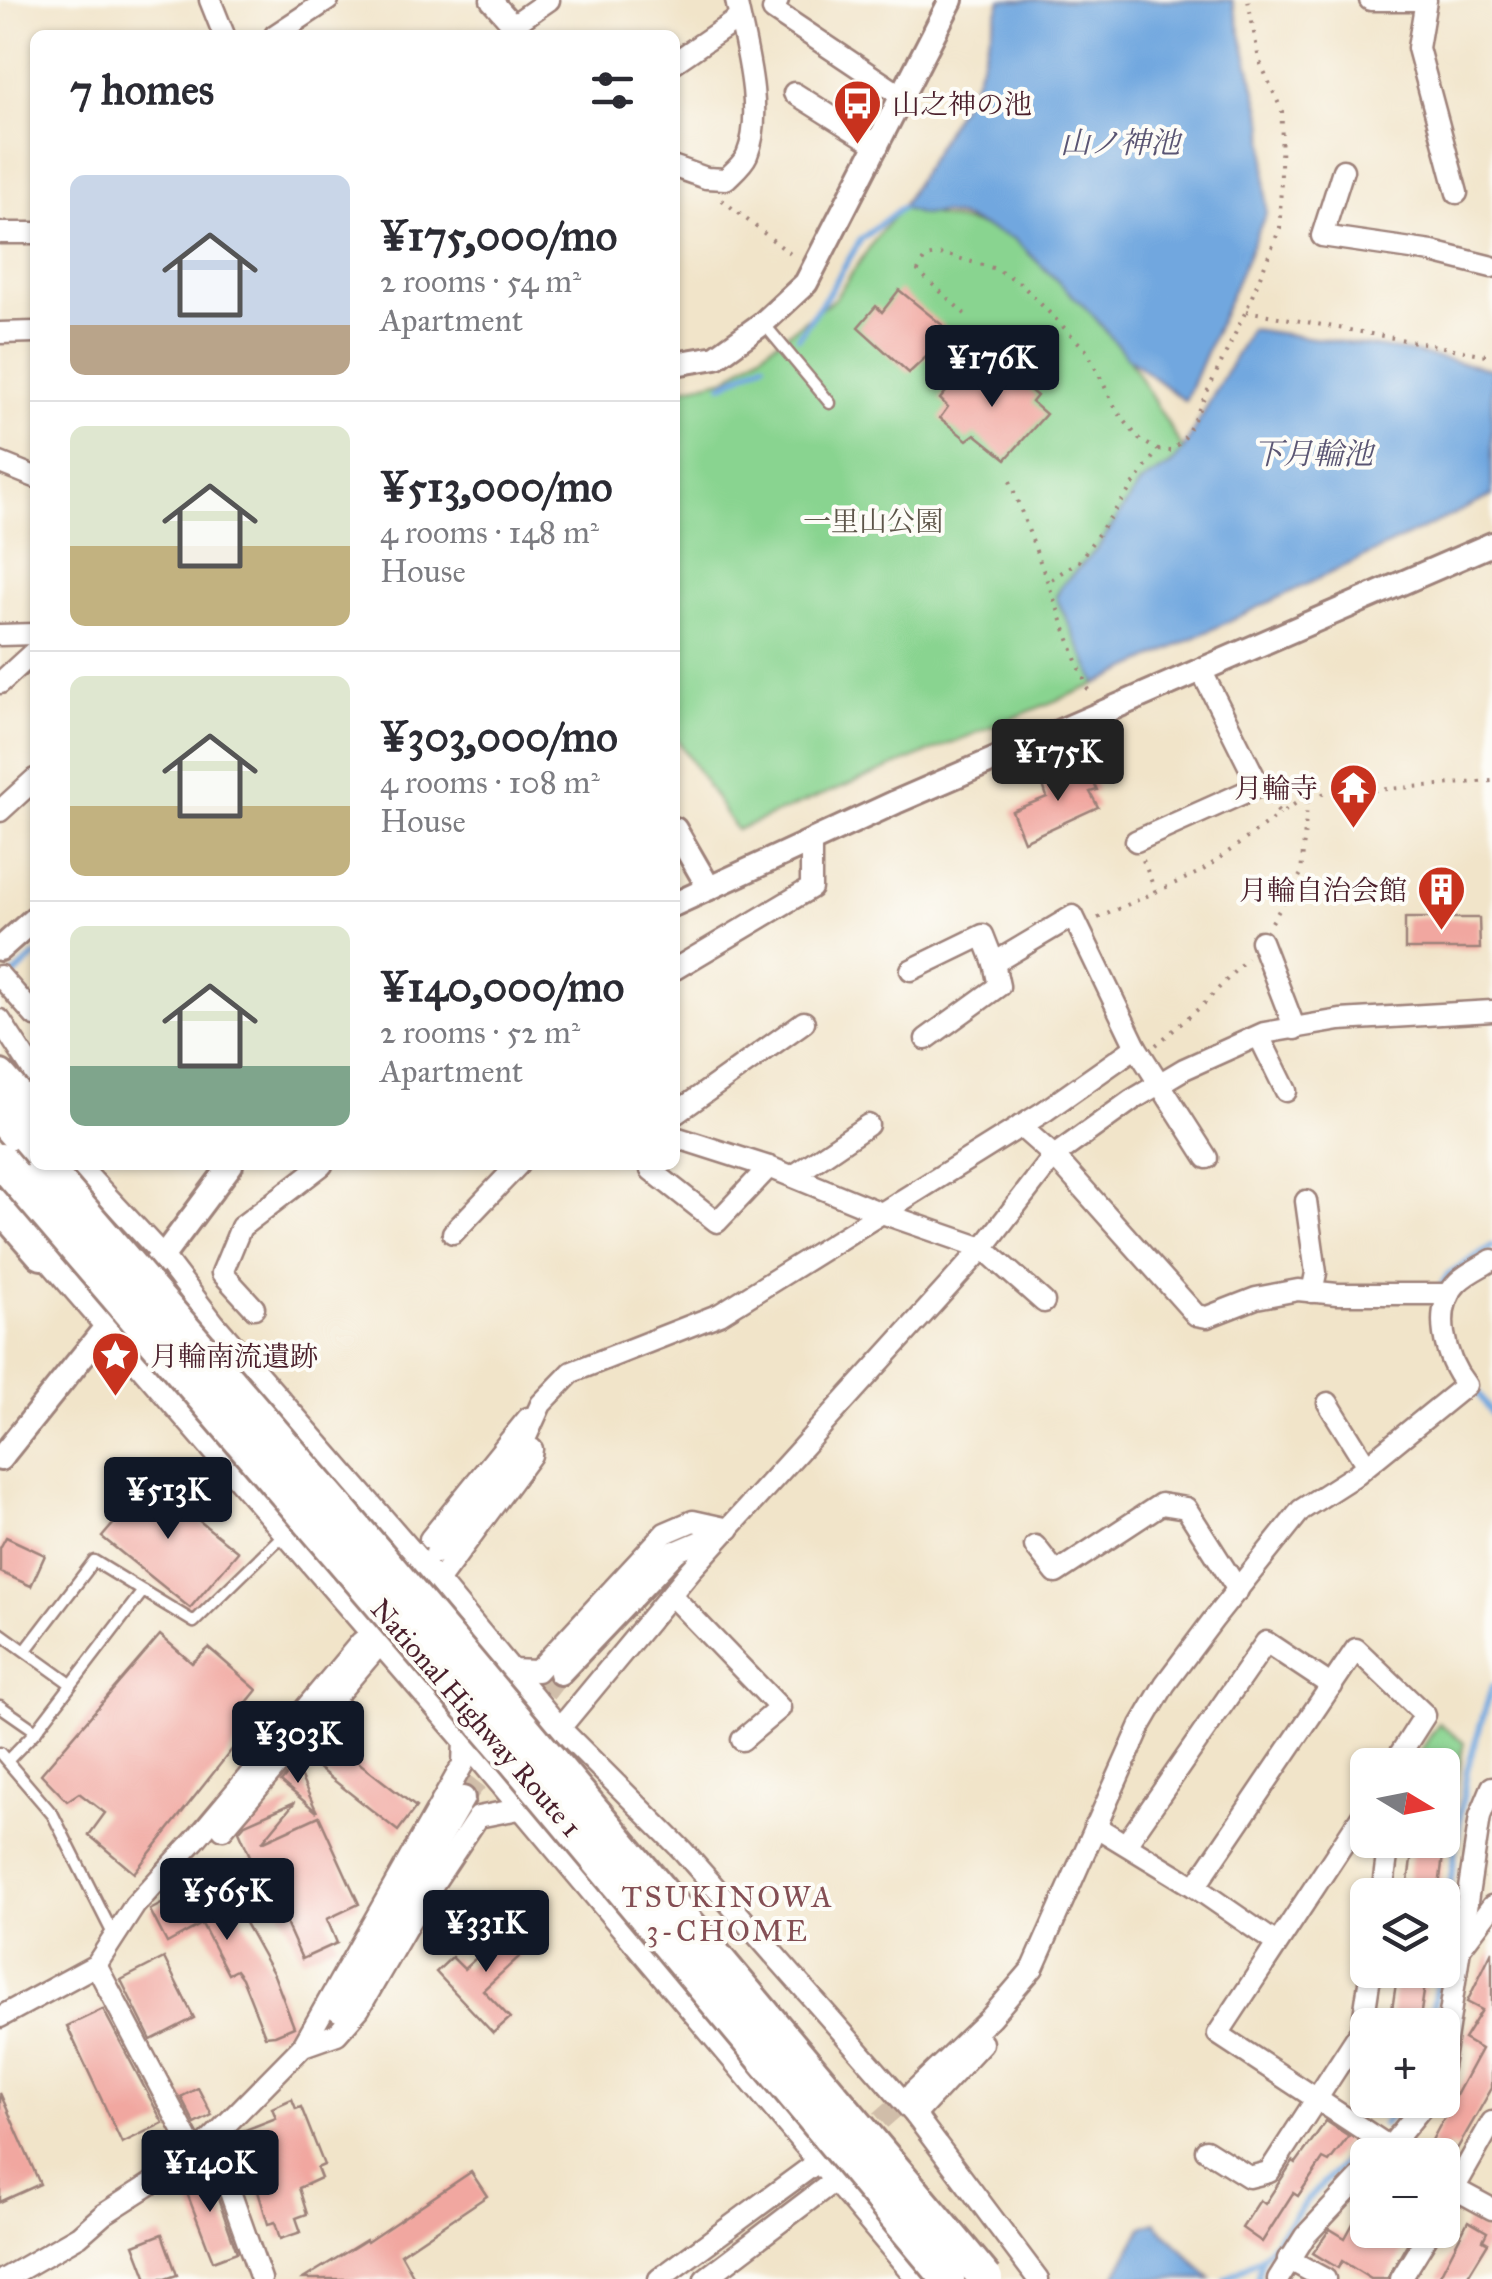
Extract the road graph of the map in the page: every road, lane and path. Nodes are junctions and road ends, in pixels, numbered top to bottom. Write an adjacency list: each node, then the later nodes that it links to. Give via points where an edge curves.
1 (210, 0): 12 (street)
2 (328, 0): 13 (street)
3 (490, 0): 14 (street)
4 (549, 0): 14 (street)
5 (778, 0): 17 (street, via 773,10)
6 (951, 0): 17 (street)
7 (1248, 0): 27 (path, via 1259,60 1282,111 1280,228)
8 (1370, 0): 9 (street)
9 (1417, 0)
10 (1426, 0): 22 (street, via 1418,48)
11 (738, 9): 15 (street); 21 (street, via 752,79 753,130 746,158 726,179)
12 (222, 30)
13 (283, 30)
14 (518, 30)
15 (680, 58)
16 (794, 94): 18 (street)
17 (903, 97): 18 (street)
18 (878, 146): 26 (street)
19 (680, 169): 21 (street)
20 (1343, 170): 25 (street, via 1322,236)
21 (706, 178): 26 (path, via 703,186)
22 (1457, 192)
23 (0, 233): 24 (street)
24 (30, 233)
25 (1492, 267)
26 (813, 271): 29 (street)
27 (1246, 311): 32 (path); 35 (path, via 1186,436 1172,451)
28 (965, 314): 35 (path, via 918,270 926,258 944,254 1018,282 1086,352 1117,412)
29 (764, 323): 33 (street, via 716,357); 34 (lane)
30 (30, 332): 31 (street)
31 (0, 333)
32 (1492, 356)
33 (680, 363)
34 (830, 403)
35 (1158, 450): 40 (path, via 1079,561)
36 (0, 463): 37 (street)
37 (30, 475)
38 (1010, 481): 40 (path)
39 (1492, 544): 44 (street)
40 (1047, 582): 46 (path)
41 (30, 634): 42 (street)
42 (0, 635)
43 (30, 656): 45 (street)
44 (1202, 672): 46 (street); 49 (street)
45 (0, 683)
46 (1098, 716): 54 (street)
47 (1492, 781): 51 (path, via 1308,795)
48 (30, 784): 50 (street)
49 (1258, 786): 51 (path); 53 (street)
50 (0, 811)
51 (1280, 814): 56 (path, via 1202,871)
52 (680, 838): 55 (street)
53 (1136, 841): 56 (path)
54 (811, 842): 55 (street); 63 (street, via 810,888)
55 (709, 888): 57 (street)
56 (1157, 894): 59 (path)
57 (680, 902)
58 (30, 922): 61 (street)
59 (1078, 927): 62 (street, via 1073,916); 73 (street)
60 (1261, 941): 70 (street)
61 (0, 949)
62 (994, 963): 64 (street, via 982,935); 72 (street, via 999,986)
63 (680, 966)
64 (911, 970)
65 (0, 976): 66 (street)
66 (30, 1011)
67 (1492, 1011): 70 (street)
68 (0, 1020): 74 (street)
69 (804, 1022): 78 (street)
70 (1295, 1029): 71 (street)
71 (1259, 1036): 76 (street); 77 (street)
72 (926, 1039)
73 (1136, 1047): 76 (street); 82 (street)
74 (30, 1066)
75 (0, 1076): 79 (highway)
76 (1160, 1084): 85 (street); 86 (street)
77 (1286, 1091)
78 (680, 1110)
79 (30, 1111)
80 (0, 1116): 84 (highway)
81 (868, 1125): 95 (street)
82 (1020, 1126): 85 (street); 98 (street)
83 (680, 1138): 88 (street)
84 (30, 1150)
85 (1054, 1156): 101 (street); 105 (street, via 1196,1315)
86 (1207, 1158)
87 (0, 1160): 179 (highway, National Highway Route 1, bridge)
88 (769, 1166): 94 (street, via 717,1222); 95 (street)
89 (47, 1170): 180 (highway, National Highway Route 1, bridge)
90 (83, 1170): 103 (street)
91 (227, 1170): 103 (street)
92 (315, 1170): 109 (street, via 241,1226 222,1273)
93 (513, 1170): 100 (street)
94 (651, 1170)
95 (793, 1176): 98 (street)
96 (1306, 1200): 105 (street)
97 (0, 1204): 102 (highway)
98 (879, 1212): 101 (street); 112 (street, via 720,1314 572,1372)
99 (0, 1224): 102 (street)
100 (453, 1233)
101 (982, 1248): 108 (street); 115 (street)
102 (42, 1253): 110 (street)
103 (163, 1256): 110 (street, via 126,1292); 119 (street, via 214,1324)
104 (1492, 1260): 107 (street)
105 (1314, 1283): 106 (street); 107 (street)
106 (1392, 1283)
107 (1447, 1294): 114 (street, via 1445,1347 1466,1385)
108 (1044, 1302)
109 (254, 1308)
110 (106, 1327): 113 (street); 116 (street)
111 (1328, 1402): 114 (street)
112 (541, 1404): 119 (street, via 508,1439); 120 (street, via 531,1455)
113 (0, 1459)
114 (1366, 1464): 121 (street, via 1302,1510)
115 (728, 1529): 118 (street); 123 (street); 127 (street, via 694,1521 665,1533 537,1671)
116 (285, 1534): 122 (lane, via 194,1622); 125 (street)
117 (1035, 1546): 121 (street, via 1056,1573 1162,1504 1186,1508)
118 (674, 1552): 128 (street)
119 (426, 1555): 120 (street)
120 (438, 1581): 127 (street)
121 (1238, 1590): 141 (street, via 1165,1684)
122 (143, 1591): 126 (lane, via 94,1561); 129 (lane)
123 (670, 1595): 132 (street); 134 (street, via 780,1708)
124 (0, 1634): 126 (lane)
125 (368, 1636): 135 (street); 143 (street, via 219,1834); 143 (street, via 195,1820)
126 (26, 1650): 129 (lane)
127 (511, 1670): 132 (street)
128 (560, 1673)
129 (71, 1684): 133 (lane)
130 (1332, 1686): 136 (street, via 1356,1649 1425,1715); 144 (street, via 1266,1642); 145 (street)
131 (0, 1706): 133 (lane)
132 (560, 1728): 156 (street, via 684,1851)
133 (36, 1731): 137 (lane)
134 (742, 1740)
135 (464, 1741): 140 (street); 155 (street, via 463,1764)
136 (1404, 1748)
137 (4, 1757): 147 (lane, via 53,1815)
138 (1492, 1787): 149 (street, via 1480,1816)
139 (463, 1798): 153 (street)
140 (519, 1809): 155 (street, via 478,1816 359,2009 337,2034); 163 (street)
141 (1095, 1826): 144 (street); 152 (street, via 1033,1968)
142 (1350, 1838): 148 (street)
143 (196, 1840): 147 (street, via 135,1904)
144 (1126, 1844): 145 (street)
145 (1196, 1888): 148 (street)
146 (1492, 1906): 149 (street)
147 (114, 1937): 150 (street)
148 (1276, 1943): 157 (street, via 1218,2034)
149 (1460, 1949)
150 (96, 1965): 154 (street); 161 (street)
151 (1368, 1988): 157 (street, via 1362,2029)
152 (1004, 2002): 156 (street); 158 (street, via 1012,2011)
153 (339, 2010): 155 (street)
154 (0, 2017)
155 (302, 2046): 161 (street)
156 (904, 2092): 158 (street)
157 (1316, 2100): 160 (street); 162 (street, via 1269,2172 1249,2177)
158 (915, 2115): 172 (street)
159 (1492, 2122): 164 (street)
160 (1370, 2138)
161 (204, 2148): 173 (street); 174 (street)
162 (1206, 2150)
163 (819, 2161): 165 (street); 175 (street)
164 (1460, 2170)
165 (834, 2181): 177 (street); 178 (street)
166 (807, 2186): 176 (street)
167 (1350, 2190): 171 (street)
168 (1460, 2192): 169 (street)
169 (1492, 2210)
170 (1420, 2248): 183 (street)
171 (1288, 2259): 181 (street); 182 (street)
172 (1036, 2276)
173 (4, 2279)
174 (261, 2279)
175 (659, 2279)
176 (680, 2279)
177 (705, 2279)
178 (917, 2279)
179 (948, 2279)
180 (986, 2279)
181 (1278, 2279)
182 (1325, 2279)
183 (1401, 2279)

